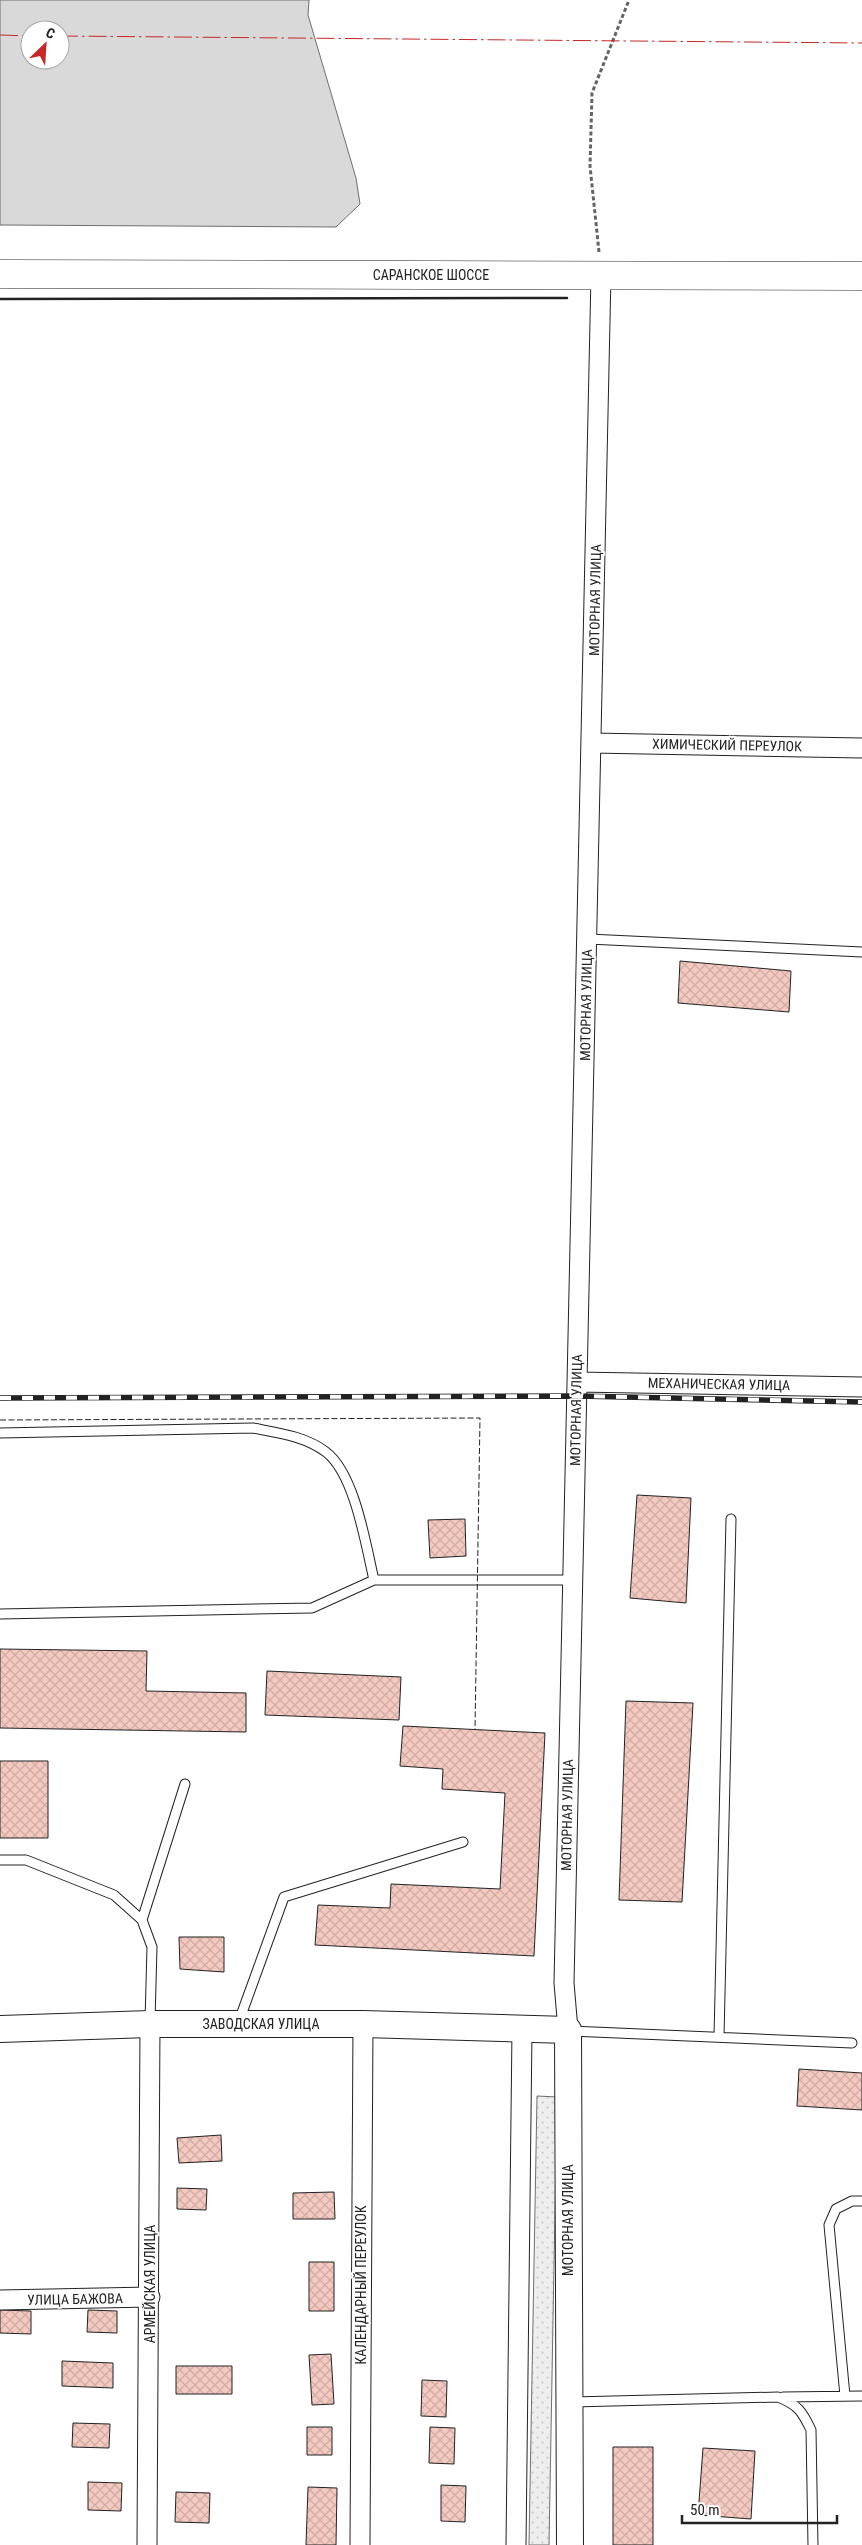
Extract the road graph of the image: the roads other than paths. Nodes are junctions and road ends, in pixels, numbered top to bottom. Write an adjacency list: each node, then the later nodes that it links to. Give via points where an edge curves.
1 (0, 274): 2 (highway, САРАНСКОЕ ШОССЕ)
2 (601, 275): 3 (highway, САРАНСКОЕ ШОССЕ); 4 (street, МОТОРНАЯ УЛИЦА)
3 (862, 276)
4 (592, 743): 5 (street, ХИМИЧЕСКИЙ ПЕРЕУЛОК); 6 (street, МОТОРНАЯ УЛИЦА)
5 (862, 748)
6 (588, 939): 7 (lane); 8 (street, МОТОРНАЯ УЛИЦА)
7 (862, 952)
8 (577, 1382): 9 (street, МЕХАНИЧЕСКАЯ УЛИЦА); 13 (street, МОТОРНАЯ УЛИЦА)
9 (862, 1387)
10 (0, 1433): 12 (lane, via 253,1428 295,1436 327,1452 345,1475 359,1514)
11 (731, 1519): 25 (lane)
12 (374, 1580): 13 (lane); 14 (lane, via 312,1608)
13 (572, 1580): 24 (street, МОТОРНАЯ УЛИЦА, via 564,1983)
14 (0, 1614)
15 (185, 1784): 18 (lane)
16 (463, 1842): 20 (lane, via 284,1897)
17 (0, 1860): 18 (lane, via 26,1860 114,1895)
18 (142, 1920): 19 (lane, via 152,1947)
19 (150, 2024): 20 (street, ЗАВОДСКАЯ УЛИЦА); 22 (street, ЗАВОДСКАЯ УЛИЦА); 28 (street, АРМЕЙСКАЯ УЛИЦА)
20 (238, 2024): 21 (street, ЗАВОДСКАЯ УЛИЦА)
21 (363, 2024): 23 (street, ЗАВОДСКАЯ УЛИЦА); 35 (street, КАЛЕНДАРНЫЙ ПЕРЕУЛОК)
22 (0, 2030)
23 (522, 2030): 24 (street, ЗАВОДСКАЯ УЛИЦА); 36 (street)
24 (568, 2030): 25 (lane); 33 (street, МОТОРНАЯ УЛИЦА)
25 (718, 2037): 26 (lane)
26 (852, 2043)
27 (862, 2201): 30 (lane, via 852,2201 836,2209 829,2226)
28 (150, 2297): 29 (street, УЛИЦА БАЖОВА); 34 (street, АРМЕЙСКАЯ УЛИЦА)
29 (0, 2300)
30 (845, 2396): 31 (lane); 32 (lane)
31 (862, 2396)
32 (778, 2397): 33 (lane); 38 (lane, via 793,2403 811,2430)
33 (569, 2402): 37 (street, МОТОРНАЯ УЛИЦА)
34 (147, 2545)
35 (360, 2545)
36 (516, 2545)
37 (570, 2545)
38 (812, 2545)

